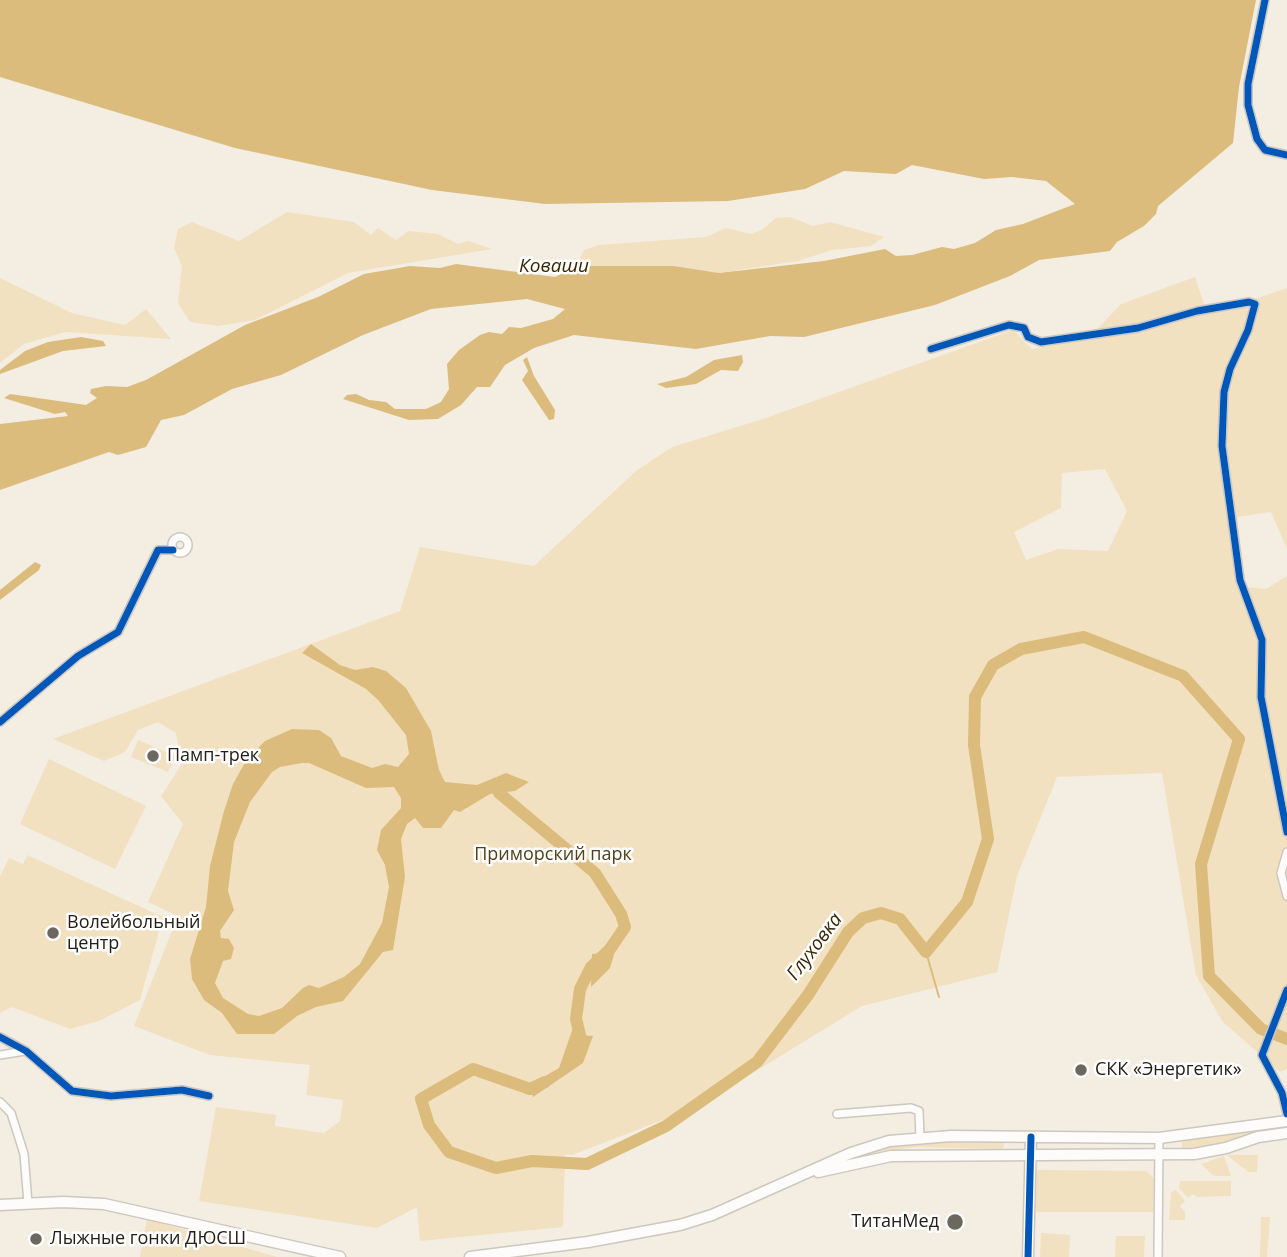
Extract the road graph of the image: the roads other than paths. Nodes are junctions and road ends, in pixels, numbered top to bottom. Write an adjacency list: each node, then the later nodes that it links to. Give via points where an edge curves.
1 (1265, 0): 2 (street, via 1248,105 1257,139 1265,150)
2 (1287, 155)
3 (930, 349): 6 (street, via 1009,325 1018,325 1028,337 1041,342 1255,304 1224,392 1222,446 1240,580 1262,640 1261,697)
4 (173, 550): 5 (street, via 158,550 118,632 79,656)
5 (0, 722)
6 (1287, 832)
7 (1287, 852): 8 (street, via 1281,873)
8 (1287, 895)
9 (1287, 990): 16 (street, via 1266,1040 1263,1060 1282,1093)
10 (0, 1037): 11 (street)
11 (26, 1051): 12 (street); 13 (street, via 72,1091 111,1096 182,1090)
12 (0, 1055)
13 (209, 1096)
14 (0, 1102): 27 (street, via 11,1113 24,1154)
15 (837, 1114): 22 (street, via 911,1108 919,1111)
16 (1287, 1114)
17 (1287, 1121): 18 (main road)
18 (1256, 1124): 21 (main road); 23 (main road)
19 (1287, 1133): 21 (main road)
20 (1031, 1137): 22 (main road); 23 (main road); 24 (main road)
21 (1258, 1137): 25 (main road, via 1226,1148)
22 (920, 1138): 26 (main road, via 889,1141)
23 (1159, 1138): 25 (street)
24 (1030, 1155): 25 (main road); 26 (main road); 32 (main road)
25 (1159, 1156): 33 (street)
26 (853, 1158): 29 (main road, via 680,1225)
27 (28, 1203): 28 (main road); 30 (main road, via 104,1204 143,1210)
28 (0, 1205)
29 (493, 1256): 31 (main road)
30 (340, 1257)
31 (476, 1257)
32 (1028, 1257)
33 (1158, 1257)

